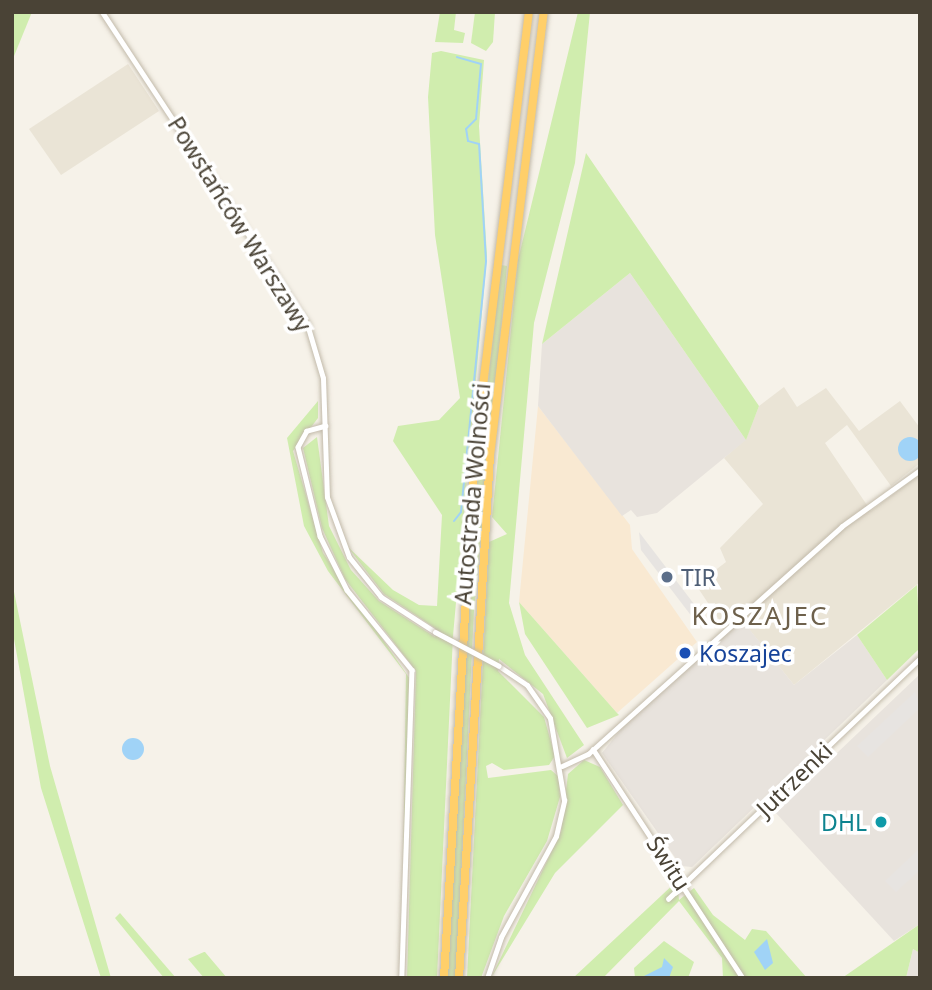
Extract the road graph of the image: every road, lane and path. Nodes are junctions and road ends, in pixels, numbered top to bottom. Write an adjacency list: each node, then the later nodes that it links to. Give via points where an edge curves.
1 (102, 12): 4 (street, Powstańców Warszawy, via 302,315 323,378)
2 (529, 12): 12 (highway, Autostrada Wolności, via 474,459)
3 (544, 12): 13 (highway, Autostrada Wolności, via 490,456)
4 (326, 426): 8 (street, Powstańców Warszawy, bridge, via 327,497 344,548 381,597 499,666 545,709); 11 (street, via 307,431 298,447 320,536 342,583 412,670)
5 (920, 470): 7 (street, via 842,526)
6 (920, 658): 9 (street, Jutrzenki)
7 (593, 749): 8 (street); 9 (street, Świtu)
8 (562, 766): 14 (street, via 558,828 501,937)
9 (683, 884): 10 (street, Jutrzenki); 15 (street, Świtu)
10 (668, 899)
11 (402, 978)
12 (444, 978)
13 (459, 978)
14 (487, 978)
15 (743, 978)

